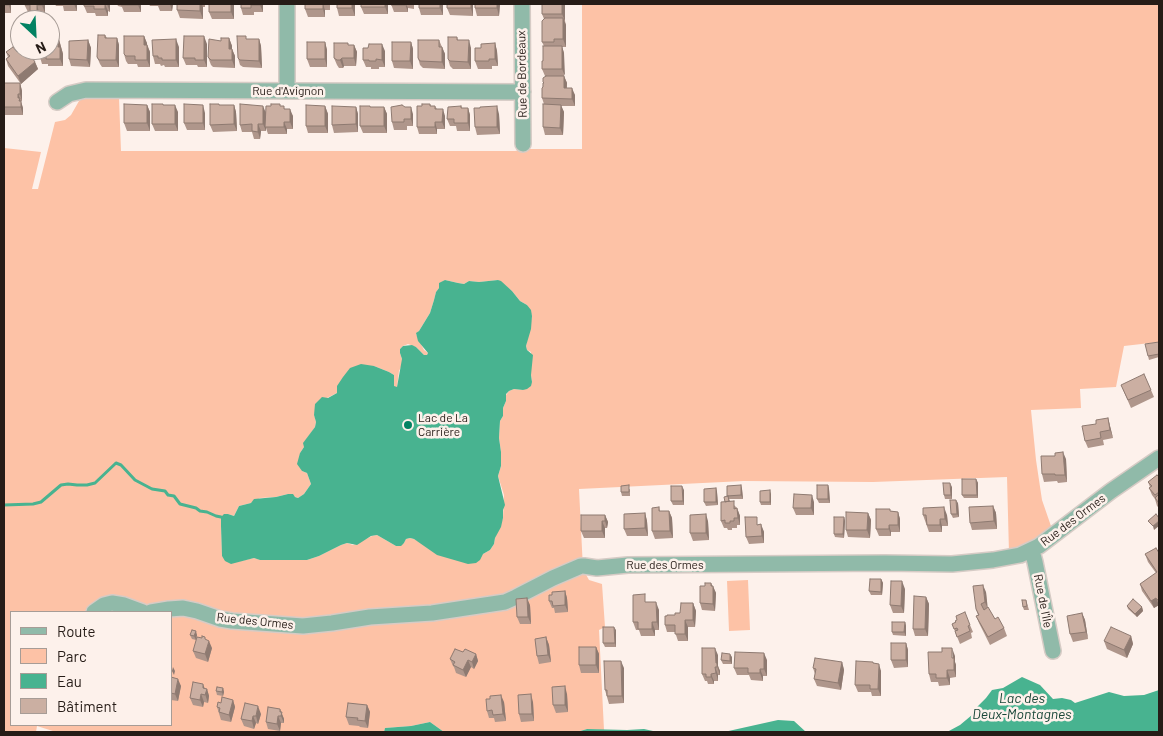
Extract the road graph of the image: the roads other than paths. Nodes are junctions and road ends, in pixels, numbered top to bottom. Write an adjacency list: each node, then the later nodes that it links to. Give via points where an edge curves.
1 (287, 4): 3 (street)
2 (522, 4): 4 (street, Rue de Bordeaux)
3 (286, 91): 4 (street, Rue d'Avignon); 5 (street, Rue d'Avignon, via 86,90 68,94)
4 (523, 92): 6 (street, Rue de Bordeaux)
5 (57, 102)
6 (523, 144)
7 (1159, 458): 8 (street, Rue des Ormes)
8 (1032, 551): 11 (street, Rue des Ormes, via 1013,557 952,564 581,566 506,602 303,626 232,621 183,608); 12 (street, Rue de l'Île)
9 (95, 611): 10 (street, via 112,604)
10 (140, 611)
11 (157, 611)
12 (1053, 651)

